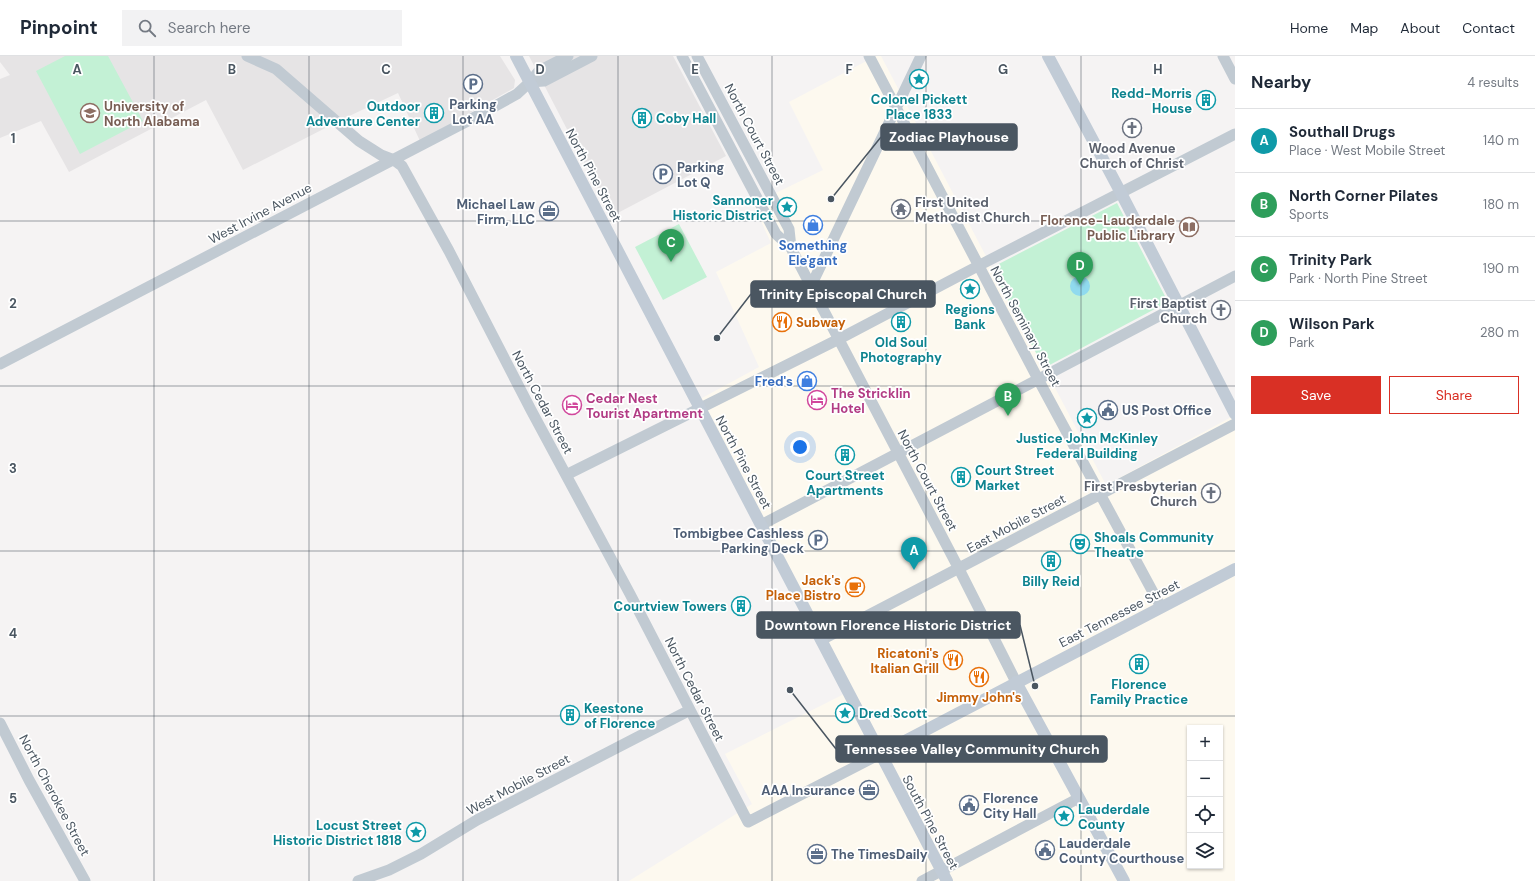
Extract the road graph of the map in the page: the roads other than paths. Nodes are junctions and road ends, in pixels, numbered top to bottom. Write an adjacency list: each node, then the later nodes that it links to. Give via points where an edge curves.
1 (247, 56): 17 (street, North Cedar Street, via 276,69 359,142)
2 (516, 56): 14 (main road, North Pine Street)
3 (568, 56): 14 (street, West Irvine Avenue, via 539,71)
4 (592, 56): 14 (street, via 544,81)
5 (682, 56): 12 (street, North Court Street)
6 (697, 56): 11 (street, North Court Street)
7 (869, 56): 15 (street, North Seminary Street)
8 (921, 56): 15 (street)
9 (1048, 56): 18 (main road)
10 (1222, 56): 13 (street)
11 (705, 69): 12 (street); 19 (street, North Court Street, via 789,229)
12 (692, 76): 19 (street, North Court Street, via 776,234)
13 (1235, 79)
14 (530, 82): 17 (street, West Irvine Avenue, via 517,94); 27 (main road, North Pine Street)
15 (896, 107): 20 (street, North Seminary Street); 22 (street)
16 (1235, 134): 18 (street)
17 (394, 160): 25 (street, West Irvine Avenue); 31 (street, North Cedar Street, via 402,166 449,251)
18 (1121, 193): 20 (street); 23 (main road)
19 (791, 248): 22 (street, North Court Street)
20 (978, 266): 24 (street); 26 (street, North Seminary Street)
21 (1235, 276): 23 (street)
22 (811, 286): 24 (street, North Court Street)
23 (1179, 306): 26 (street); 28 (main road)
24 (839, 339): 27 (street); 30 (street, North Court Street)
25 (0, 364)
26 (1038, 379): 30 (street); 32 (street, North Seminary Street)
27 (700, 408): 31 (street); 33 (main road, North Pine Street)
28 (1235, 414)
29 (1235, 424): 32 (street, East Mobile Street)
30 (898, 453): 33 (street); 34 (street, North Court Street)
31 (566, 475): 39 (street, North Cedar Street)
32 (1101, 495): 34 (street, East Mobile Street); 36 (street, North Seminary Street)
33 (761, 525): 37 (main road, North Pine Street)
34 (960, 569): 37 (street); 38 (street, North Court Street)
35 (1235, 569): 36 (main road, East Tennessee Street)
36 (1161, 608): 38 (main road, East Tennessee Street)
37 (821, 640): 41 (main road, North Pine Street)
38 (1016, 682): 41 (main road, East Tennessee Street); 42 (main road)
39 (690, 710): 41 (street, North Cedar Street, via 748,822); 45 (street, West Mobile Street, via 477,820 421,854 389,870)
40 (0, 723): 44 (street, North Cherokee Street)
41 (880, 754): 43 (main road, South Pine Street)
42 (1079, 798): 43 (street); 47 (main road)
43 (944, 876): 46 (street)
44 (86, 881)
45 (358, 881)
46 (922, 881)
47 (1124, 881)

